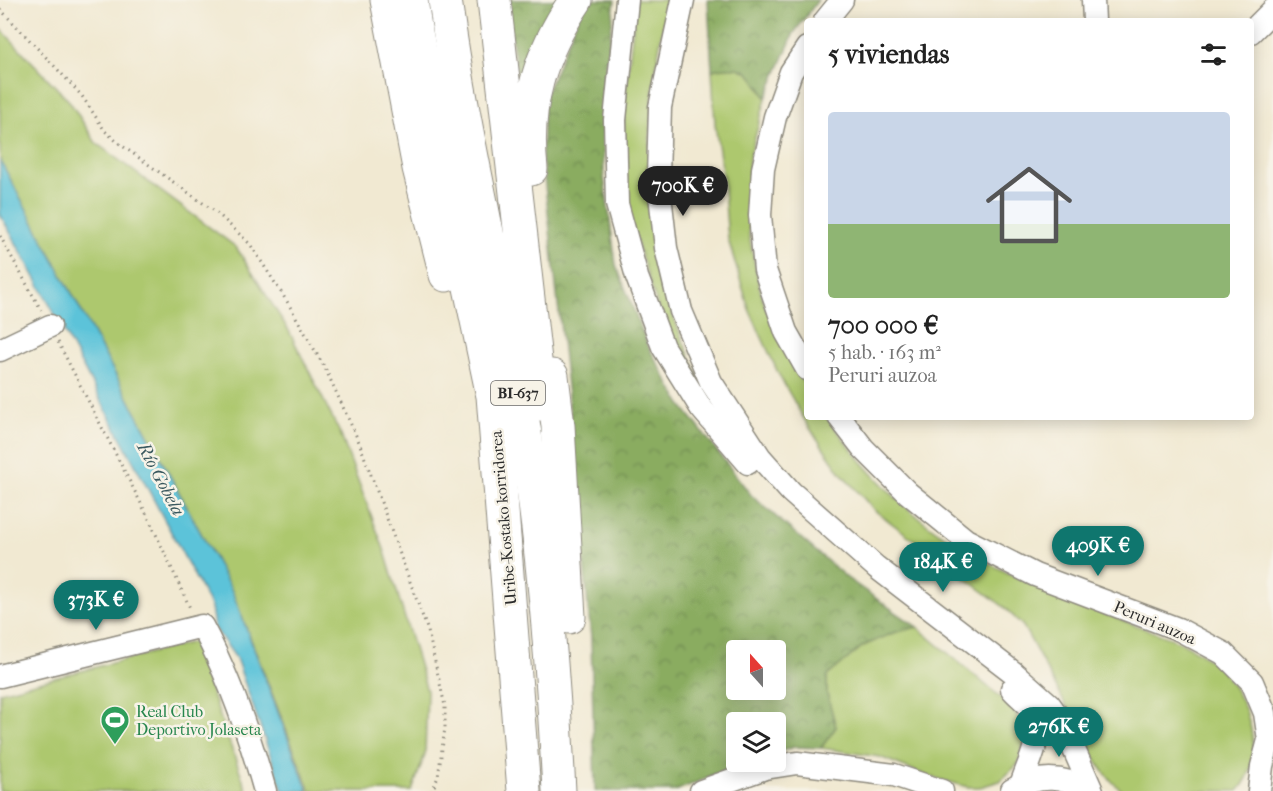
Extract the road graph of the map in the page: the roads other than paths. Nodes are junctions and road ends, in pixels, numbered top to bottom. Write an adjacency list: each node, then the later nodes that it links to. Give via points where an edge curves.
1 (371, 0): 16 (highway, via 387,77)
2 (387, 0): 16 (highway)
3 (411, 0): 21 (highway, Uribe-Kostako korridorea / BI-637, via 493,396)
4 (445, 0): 29 (highway, Uribe-Kostako korridorea / BI-637, via 525,433 550,632)
5 (494, 0): 23 (highway)
6 (576, 0): 23 (highway, via 542,63 534,88 529,133 558,426)
7 (683, 0): 34 (street, via 660,107 658,177 666,248 681,311 711,382 760,457 791,492 876,567 1050,704)
8 (842, 0): 12 (street)
9 (1093, 0): 13 (street)
10 (627, 4): 26 (street, via 615,120 617,204 637,277 663,347 701,408 760,477 868,575 1000,676 1033,711 1035,747)
11 (1273, 9): 14 (street)
12 (827, 18)
13 (1094, 18)
14 (1254, 29)
15 (804, 52): 19 (street, via 791,72 775,117 763,169 760,215 765,270 786,332)
16 (419, 168): 21 (highway)
17 (50, 326): 18 (street)
18 (0, 350)
19 (804, 364)
20 (841, 420): 24 (street, Peruri auzoa, via 862,448 908,493 966,540 1035,575 1178,629 1223,653 1252,682 1265,713 1269,740)
21 (501, 516): 28 (highway, Uribe-Kostako korridorea / BI-637)
22 (0, 676): 27 (street, via 202,626 249,736)
23 (575, 724): 30 (highway)
24 (1262, 766): 35 (street); 36 (street)
25 (847, 768): 31 (street, via 797,763 765,768); 32 (street); 33 (street, via 894,775)
26 (1016, 788): 34 (street, via 1039,779 1058,778)
27 (265, 791)
28 (524, 791)
29 (558, 791)
30 (572, 791)
31 (701, 791)
32 (897, 791)
33 (942, 791)
34 (1092, 791)
35 (1250, 791)
36 (1259, 791)

